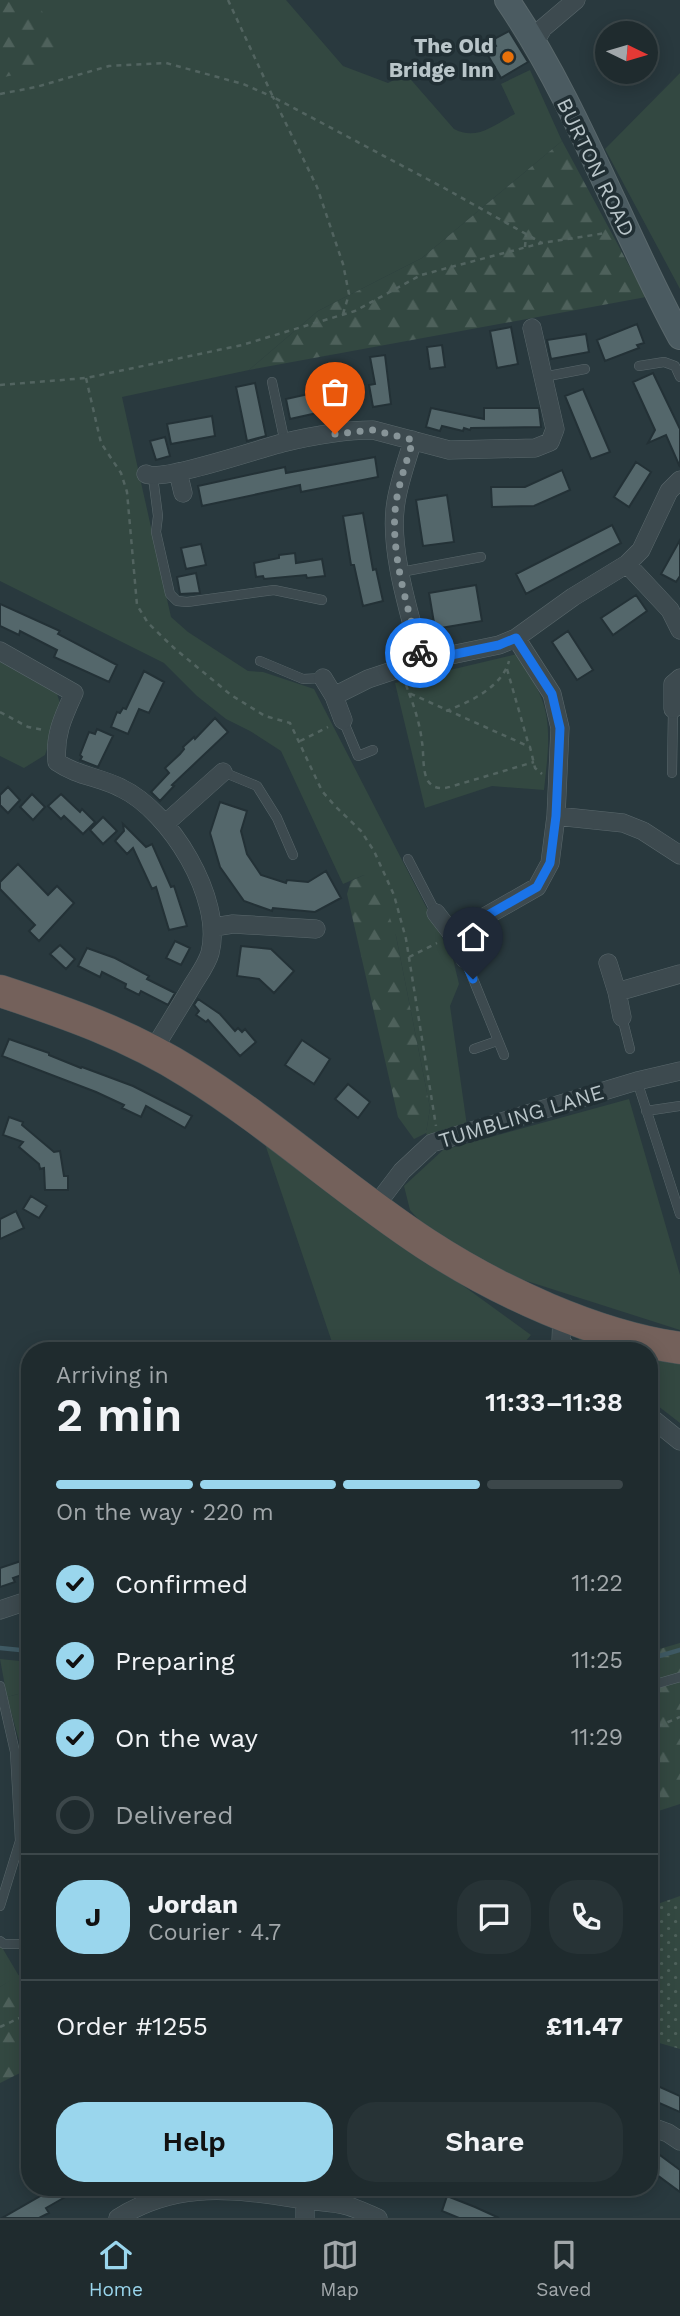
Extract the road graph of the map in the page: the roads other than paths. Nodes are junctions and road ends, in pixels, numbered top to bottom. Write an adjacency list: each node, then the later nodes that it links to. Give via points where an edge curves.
1 (576, 0): 3 (street, via 543,28)
2 (514, 1): 3 (street, BURTON ROAD)
3 (534, 43): 5 (street, BURTON ROAD)
4 (532, 328): 8 (street)
5 (680, 337)
6 (639, 366): 9 (lane, via 664,362 675,366)
7 (585, 369): 8 (lane)
8 (543, 377): 11 (street, via 555,429 550,442 535,448 475,451 449,450)
9 (680, 377)
10 (272, 382): 12 (lane)
11 (413, 440): 12 (street, via 360,430); 19 (street, via 395,509)
12 (285, 443): 13 (street)
13 (178, 472): 14 (street); 16 (street)
14 (150, 476): 20 (lane, via 158,516 156,532 170,594 177,601 274,590)
15 (680, 480): 18 (street, via 668,491 641,550)
16 (183, 493)
17 (481, 557): 19 (lane)
18 (627, 564): 21 (street, via 670,610); 22 (street)
19 (401, 572): 24 (street)
20 (322, 600)
21 (680, 630)
22 (516, 638): 24 (street); 34 (street, via 552,694 560,728)
23 (0, 651): 35 (street, via 74,694 58,729 57,762 70,771 122,788)
24 (422, 661): 28 (street)
25 (260, 662): 26 (lane, via 303,679)
26 (323, 678): 28 (street)
27 (680, 678): 29 (street, via 673,684)
28 (334, 696): 30 (street)
29 (673, 709): 33 (lane)
30 (343, 720): 31 (lane, via 358,756)
31 (373, 750)
32 (223, 772): 35 (street); 36 (lane, via 257,786)
33 (672, 773)
34 (556, 816): 37 (street, via 623,823); 42 (street, via 550,863 537,887)
35 (166, 823): 40 (street, via 197,871)
36 (293, 855)
37 (680, 855)
38 (408, 859): 39 (lane)
39 (436, 913): 42 (street)
40 (214, 927): 41 (street); 52 (street, via 210,955)
41 (316, 929)
42 (453, 935): 43 (street)
43 (465, 959): 49 (lane)
44 (608, 963): 47 (street)
45 (680, 974): 47 (street)
46 (0, 991): 52 (highway, via 77,1016)
47 (617, 992): 48 (street)
48 (622, 1017): 51 (lane)
49 (497, 1041): 50 (lane); 53 (lane)
50 (474, 1049)
51 (630, 1049)
52 (153, 1051): 60 (highway, via 272,1129 425,1243)
53 (505, 1055)
54 (680, 1071): 55 (street, TUMBLING LANE)
55 (637, 1081): 57 (lane); 58 (street, TUMBLING LANE, via 432,1143)
56 (680, 1106): 57 (lane)
57 (646, 1111): 59 (lane)
58 (383, 1196)
59 (680, 1214)
60 (562, 1314): 61 (street); 62 (highway)
61 (562, 1342)
62 (652, 1342)
63 (658, 1343): 64 (highway)
64 (680, 1348)
65 (658, 1423): 66 (street)
66 (680, 1441)
67 (21, 1607): 68 (street)
68 (0, 1610)
69 (680, 1676): 70 (lane)
70 (658, 1683)
71 (0, 1686): 72 (lane, via 15,1752 20,1841)
72 (0, 1906)
73 (0, 1941): 74 (lane)
74 (21, 1944)
75 (658, 2129): 76 (street)
76 (680, 2141)
77 (151, 2196): 80 (street)
78 (268, 2196): 79 (street)
79 (305, 2209): 81 (street, via 346,2205)
80 (118, 2218)
81 (378, 2218)

